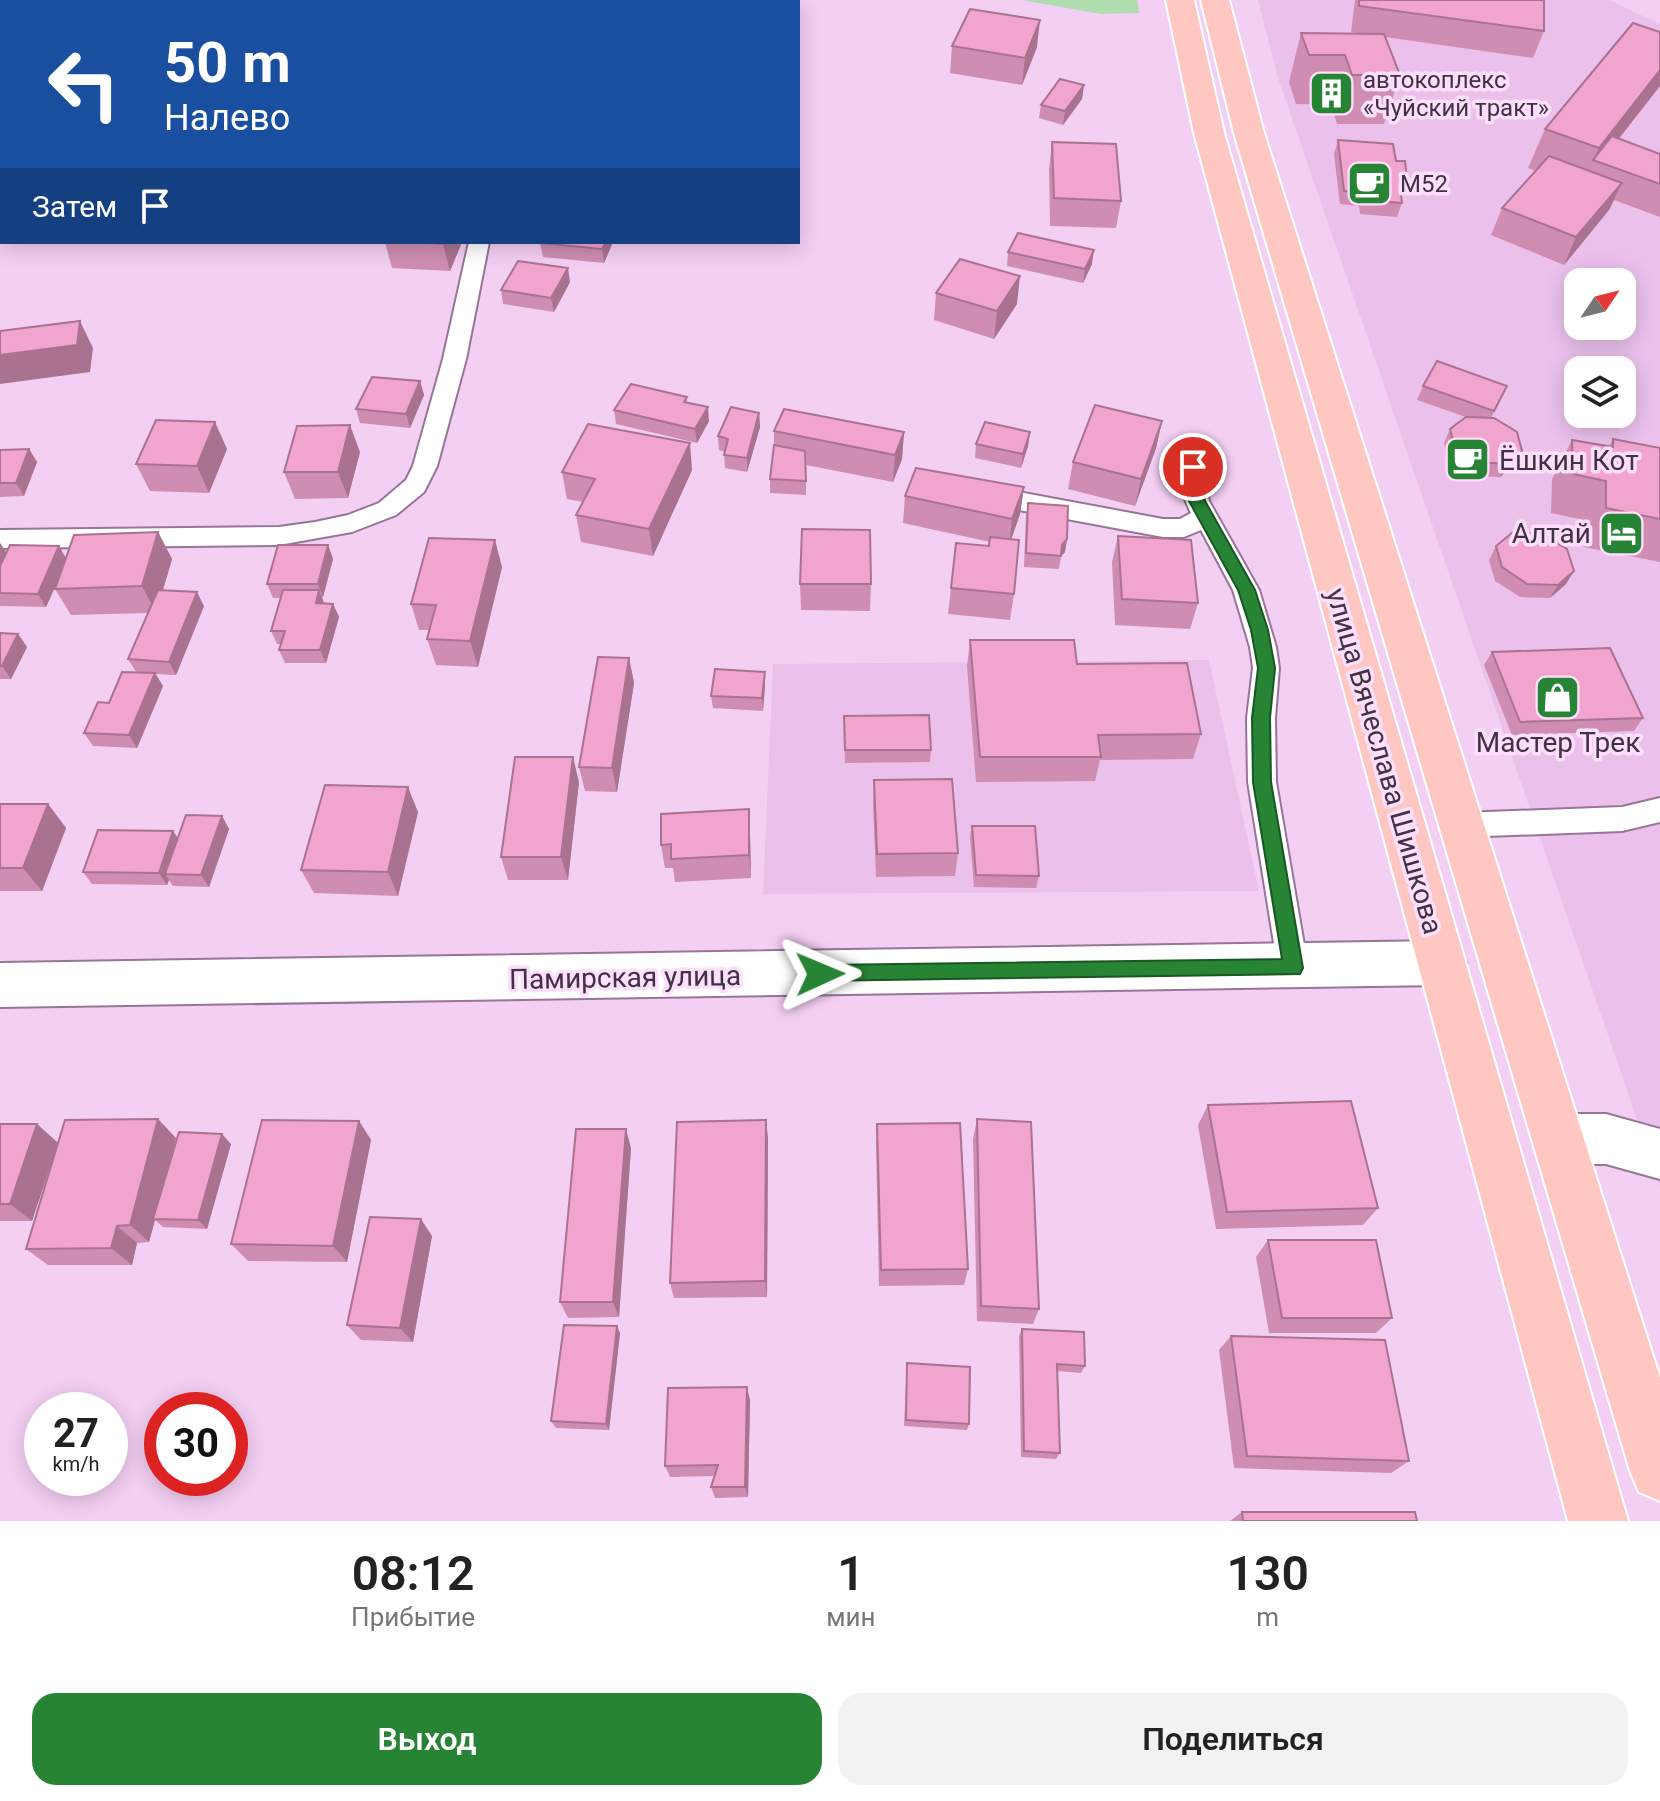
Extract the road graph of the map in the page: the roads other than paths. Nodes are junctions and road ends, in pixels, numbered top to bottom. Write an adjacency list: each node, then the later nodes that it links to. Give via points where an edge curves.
1 (1180, 0): 3 (main road, улица Вячеслава Шишкова)
2 (1215, 0): 3 (main road, улица Вячеслава Шишкова)
3 (1207, 48): 10 (main road, улица Вячеслава Шишкова); 11 (main road, улица Вячеслава Шишкова, via 1209,133)
4 (479, 244): 8 (lane, via 456,359 430,447 415,485 388,507 324,531 279,536)
5 (1193, 467): 7 (lane)
6 (964, 490): 7 (lane, via 1163,528 1184,528)
7 (1204, 517): 12 (lane, via 1246,590 1261,636 1266,668 1262,782)
8 (0, 539)
9 (1660, 810): 10 (lane, via 1622,819)
10 (1461, 825): 14 (main road, улица Вячеслава Шишкова)
11 (1442, 963): 12 (street, Памирская улица); 17 (main road, улица Вячеслава Шишкова)
12 (1293, 968): 13 (street, Памирская улица)
13 (0, 985)
14 (1558, 1139): 15 (street, via 1606,1139); 16 (main road, улица Вячеслава Шишкова)
15 (1660, 1154)
16 (1660, 1471)
17 (1598, 1521)

